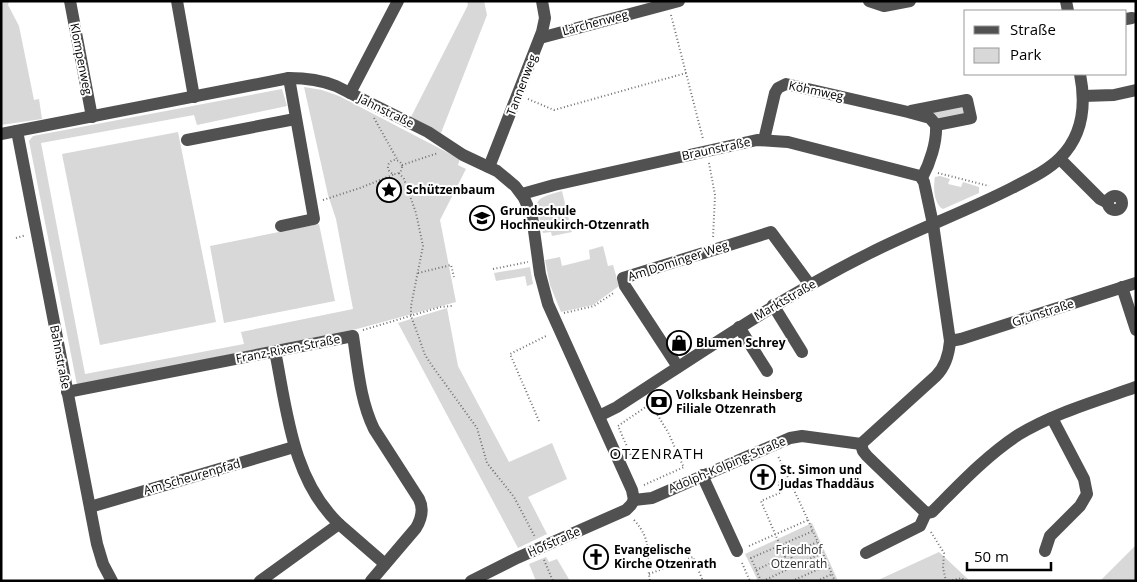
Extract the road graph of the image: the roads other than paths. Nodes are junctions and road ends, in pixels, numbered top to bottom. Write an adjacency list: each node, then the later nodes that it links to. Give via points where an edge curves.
1 (70, 1): 17 (street, Klompenweg)
2 (177, 1): 15 (street)
3 (398, 1): 13 (street)
4 (542, 1): 9 (street, Tannenweg, via 545,18)
5 (869, 1): 8 (street)
6 (910, 1): 8 (street)
7 (674, 3): 9 (street, Lärchenweg)
8 (883, 4)
9 (540, 38): 25 (street, Tannenweg)
10 (1080, 75): 14 (street, Marktstraße)
11 (289, 78): 13 (street, Jahnstraße, via 321,81); 15 (street, Jahnstraße); 18 (street)
12 (1136, 90): 14 (street)
13 (350, 93): 25 (street, Jahnstraße)
14 (1083, 96): 24 (street, Marktstraße, via 1079,128)
15 (194, 97): 17 (street, Jahnstraße)
16 (908, 112): 19 (street, Köhmweg, via 930,118); 19 (street, Köhmweg, via 967,100 971,118); 23 (street, Köhmweg, via 783,84 775,93)
17 (92, 117): 20 (street, Jahnstraße)
18 (296, 118): 22 (street); 30 (street, via 314,219)
19 (936, 125): 26 (street, via 928,166)
20 (17, 131): 21 (street, Jahnstraße); 43 (street, Bahnstraße)
21 (1, 134)
22 (187, 140)
23 (764, 140): 26 (street, Braunstraße, via 796,144); 27 (street, Braunstraße, via 743,142)
24 (1060, 159): 28 (street); 29 (street, Marktstraße, via 1035,176)
25 (489, 167): 27 (street, Jahnstraße, via 510,180)
26 (922, 178): 29 (street)
27 (522, 194): 44 (street, Jahnstraße, via 533,221 541,282)
28 (1108, 203)
29 (933, 224): 32 (street, Marktstraße); 37 (street)
30 (281, 226)
31 (1136, 283): 33 (street, Grünstraße)
32 (810, 285): 34 (street, Marktstraße); 40 (street, Am Dominger Weg, via 771,232 623,278 625,286)
33 (1122, 288): 36 (street); 37 (street, Grünstraße)
34 (773, 305): 35 (street, Marktstraße); 39 (street)
35 (739, 328): 40 (street, Marktstraße); 41 (street)
36 (1136, 330)
37 (950, 341): 46 (street, via 948,357 940,372)
38 (275, 351): 43 (street, Franz-Rixen-Straße); 47 (street); 56 (street, Franz-Rixen-Straße, via 353,336 362,396 369,417 422,508 416,528)
39 (802, 352)
40 (678, 367): 44 (street, Marktstraße)
41 (767, 371)
42 (1136, 386): 45 (street)
43 (67, 392): 50 (street, Bahnstraße)
44 (599, 416): 49 (street, via 632,490)
45 (1052, 418): 51 (street, via 1009,441 976,468 932,512); 53 (street, via 1084,479 1086,494 1080,506 1050,536)
46 (861, 444): 48 (street, Adolph-Kolping-Straße, via 802,436 790,438); 51 (street, via 867,456)
47 (294, 447): 50 (street, Am Scheurenpfad); 52 (street, via 312,489)
48 (702, 475): 49 (street, Adolph-Kolping-Straße); 54 (street)
49 (630, 505): 60 (street, Hofstraße)
50 (90, 507): 57 (street, Bahnstraße, via 100,558)
51 (926, 513): 55 (street, via 920,526)
52 (339, 524): 56 (street); 58 (street)
53 (1045, 550)
54 (737, 551)
55 (866, 553)
56 (385, 564): 59 (street, Franz-Rixen-Straße)
57 (112, 581)
58 (260, 581)
59 (371, 581)
60 (471, 581)

